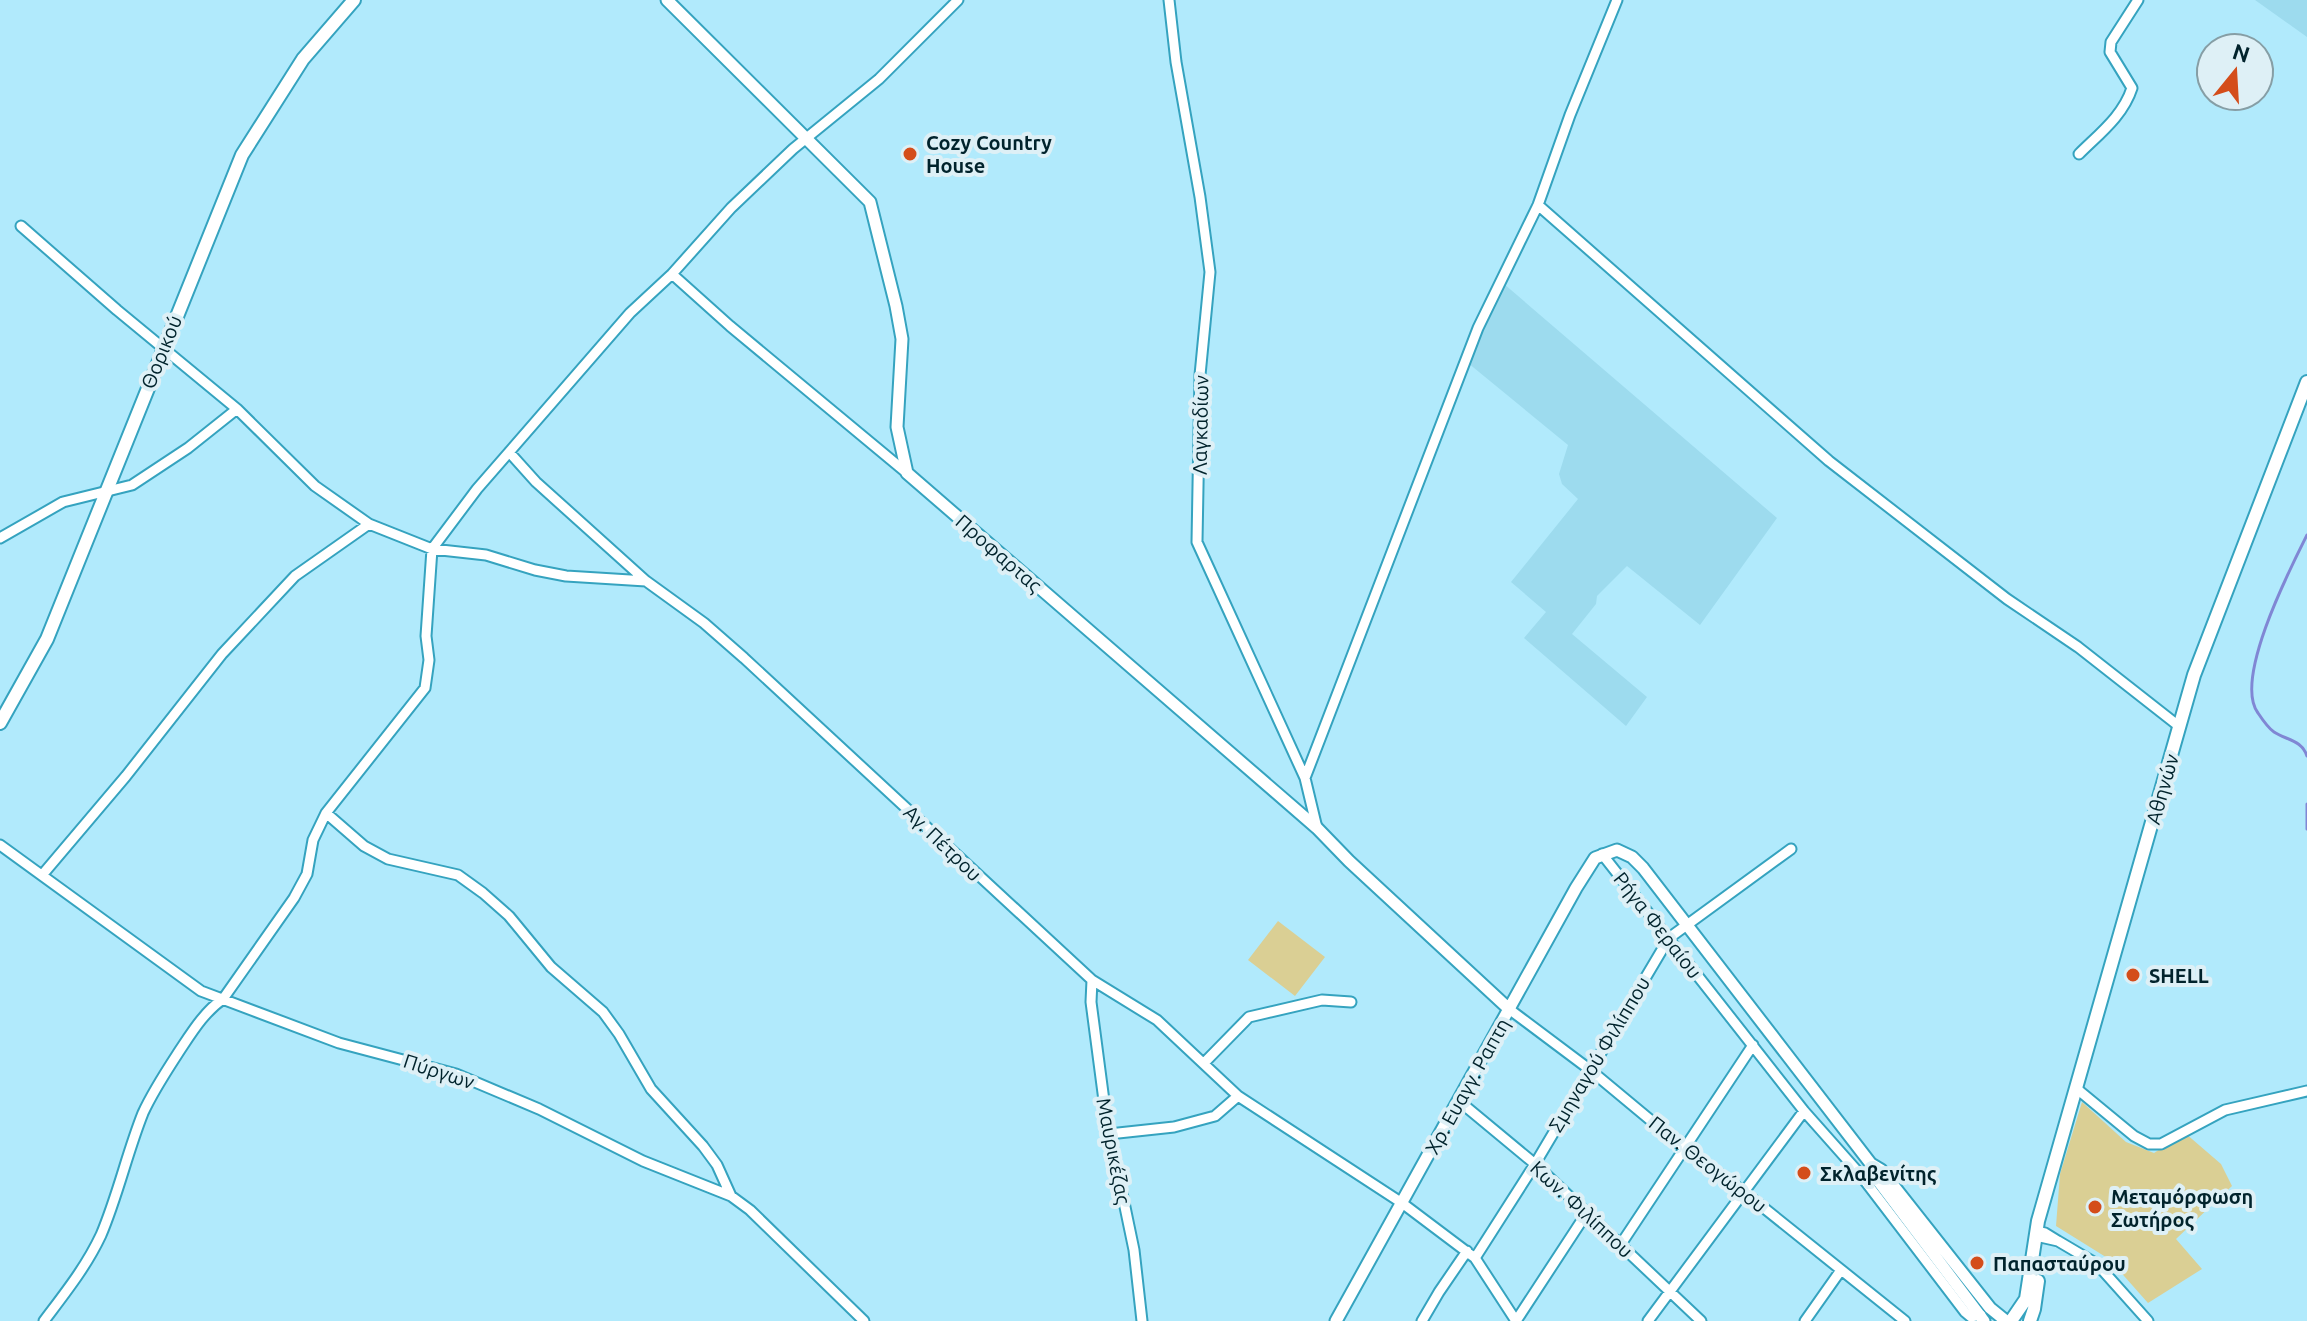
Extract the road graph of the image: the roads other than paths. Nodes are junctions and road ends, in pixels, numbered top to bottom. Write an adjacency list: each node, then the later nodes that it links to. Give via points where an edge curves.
1 (354, 0): 12 (main road, Θορικού, via 303,59 242,155)
2 (667, 0): 7 (street)
3 (958, 0): 7 (street, via 879,79)
4 (1169, 0): 24 (street, Λαγκαδίων, via 1210,272 1200,375 1197,542)
5 (1617, 0): 9 (street)
6 (2138, 0): 8 (street, via 2111,42 2110,52 2132,88 2128,100)
7 (806, 138): 11 (street, via 731,208); 16 (street, via 870,202 902,339 897,427)
8 (2079, 154)
9 (1538, 205): 23 (street, via 1829,461); 24 (street, via 1478,328)
10 (21, 226): 12 (street)
11 (672, 274): 15 (street, via 630,313); 16 (street)
12 (162, 348): 14 (street); 17 (main road, Θορικού)
13 (2307, 382): 23 (main road, Αθηνών, via 2219,607)
14 (237, 409): 17 (street, via 156,471); 18 (street, via 315,486)
15 (509, 452): 20 (street); 21 (street, Αγ. Πέτρου)
16 (907, 473): 26 (street, Προφαρτας)
17 (105, 493): 19 (street, via 63,502); 22 (main road, Θορικού, via 47,639)
18 (369, 524): 20 (street); 30 (street, via 295,576 232,643)
19 (0, 538)
20 (432, 549): 21 (street, via 486,555 566,576); 25 (street, via 425,688)
21 (646, 581): 33 (street, Αγ. Πέτρου, via 744,658)
22 (0, 723)
23 (2180, 727): 40 (main road, Αθηνών)
24 (1305, 778): 26 (street, Λαγκαδίων)
25 (326, 813): 34 (street, via 294,898); 51 (street, via 388,859 458,875 509,916 551,967 603,1012 651,1089 717,1165)
26 (1317, 828): 36 (street, Προφαρτας)
27 (0, 845): 30 (street, Πύργων)
28 (1791, 849): 31 (street, Σμηναγού Φιλίππου)
29 (1602, 854): 31 (street, Ρήγα Φεραίου, via 1617,850 1632,857); 32 (street, Ρήγα Φεραίου); 36 (street, Χρ. Ευαγγ. Ραπτη, via 1576,888)
30 (43, 874): 34 (street, Πύργων, via 201,991)
31 (1686, 927): 32 (street, Σμηναγού Φιλίππου); 48 (street, Ρήγα Φεραίου)
32 (1669, 938): 37 (street, Ρήγα Φεραίου); 39 (street, Σμηναγού Φιλίππου)
33 (1092, 980): 38 (street, Αγ. Πέτρου, via 1157,1020); 45 (street, Μαυρικέζας)
34 (223, 999): 51 (street, Πύργων, via 339,1043 456,1074); 60 (street, via 212,1006 159,1083 100,1235 74,1284)
35 (1351, 1002): 38 (street, via 1322,1000 1249,1017)
36 (1509, 1009): 39 (street, Παν. Θεογώρου); 43 (street, Χρ. Ευαγγ. Ραπτη)
37 (1753, 1045): 44 (street, Ρήγα Φεραίου); 46 (street)
38 (1204, 1063): 42 (street, Αγ. Πέτρου)
39 (1589, 1069): 46 (street, Παν. Θεογώρου); 47 (street, Σμηναγού Φιλίππου)
40 (2077, 1089): 41 (street, via 2149,1144 2161,1144 2225,1110); 54 (main road, Αθηνών, via 2043,1206)
41 (2307, 1091)
42 (1238, 1096): 45 (street, via 1215,1116); 52 (street, Αγ. Πέτρου)
43 (1459, 1101): 47 (street, Κων. Φιλίππου); 52 (street, Χρ. Ευαγγ. Ραπτη)
44 (1804, 1111): 49 (street, Ρήγα Φεραίου); 50 (street)
45 (1109, 1134): 62 (street, Μαυρικέζας, via 1134,1250)
46 (1684, 1148): 50 (street, Παν. Θεογώρου); 55 (street)
47 (1535, 1164): 53 (street, Κων. Φιλίππου); 56 (street, Σμηναγού Φιλίππου)
48 (1871, 1164): 49 (street); 59 (street, Ρήγα Φεραίου, via 1873,1174); 70 (street, Ρήγα Φεραίου, via 1990,1308)
49 (1859, 1173): 59 (street, Ρήγα Φεραίου, via 1965,1312)
50 (1744, 1192): 57 (street, Παν. Θεογώρου); 58 (street)
51 (731, 1196): 61 (street, Πύργων)
52 (1402, 1203): 56 (street, Αγ. Πέτρου); 63 (street, Χρ. Ευαγγ. Ραπτη)
53 (1586, 1214): 55 (street, Κων. Φιλίππου); 65 (street)
54 (2040, 1234): 70 (main road, Αθηνών, via 2026,1299); 71 (main road, Αθηνών); 72 (street, via 2097,1264)
55 (1621, 1244): 58 (street, Κων. Φιλίππου)
56 (1471, 1255): 64 (street, Σμηναγού Φιλίππου); 65 (street)
57 (1841, 1270): 68 (street); 69 (street, Παν. Θεογώρου)
58 (1670, 1290): 66 (street); 67 (street, Κων. Φιλίππου)
59 (1982, 1318)
60 (44, 1321)
61 (864, 1321)
62 (1142, 1321)
63 (1336, 1321)
64 (1422, 1321)
65 (1516, 1321)
66 (1648, 1321)
67 (1701, 1321)
68 (1805, 1321)
69 (1905, 1321)
70 (2008, 1321)
71 (2030, 1321)
72 (2148, 1321)

